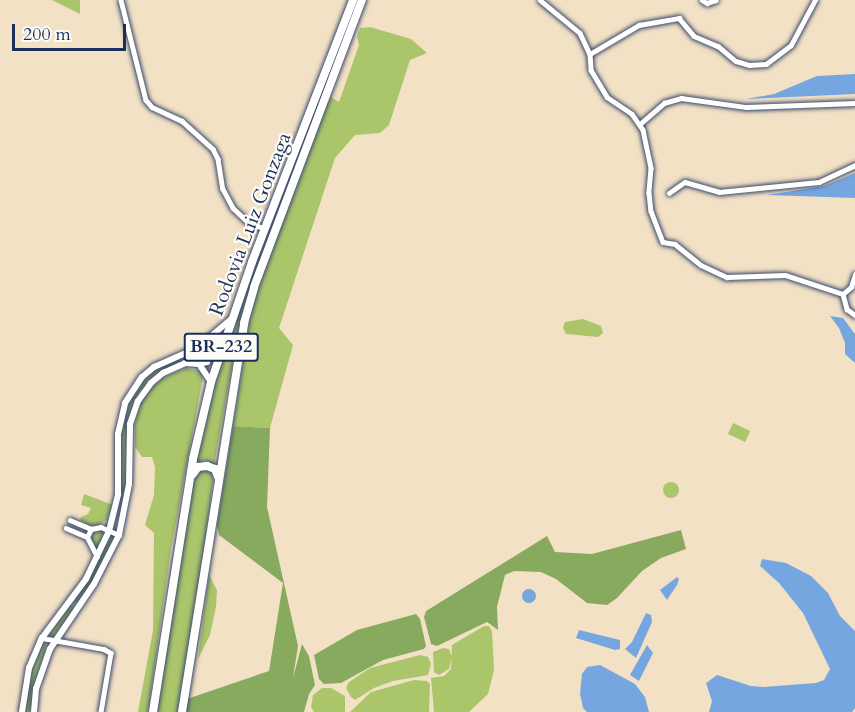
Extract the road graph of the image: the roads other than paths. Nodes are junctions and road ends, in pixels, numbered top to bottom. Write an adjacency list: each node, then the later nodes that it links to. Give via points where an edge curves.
1 (121, 0): 13 (street, via 146,100 152,107 182,121 213,149 233,208 248,222)
2 (352, 0): 13 (highway, Rodovia Luiz Gonzaga / BR-232)
3 (362, 0): 22 (highway, Rodovia Luiz Gonzaga / BR-232, via 248,307)
4 (540, 0): 8 (street, via 580,33)
5 (702, 0): 6 (street)
6 (716, 0)
7 (815, 0): 8 (street, via 791,45 766,64 736,61 717,46 694,36 679,18 639,25)
8 (591, 54): 10 (street, via 591,70 609,100 632,114)
9 (855, 103): 10 (street, via 746,107 681,98 664,103)
10 (640, 124): 15 (street, via 651,168 651,211 663,242 679,247 721,276 785,275)
11 (855, 165): 12 (street, via 819,182 725,192 685,182)
12 (669, 193)
13 (265, 229): 17 (highway, Rodovia Luiz Gonzaga / BR-232)
14 (855, 275): 15 (street)
15 (843, 294): 16 (street, via 847,309)
16 (855, 315)
17 (231, 320): 18 (main road); 20 (highway, Rodovia Luiz Gonzaga / BR-232)
18 (194, 349): 19 (main road, via 209,354 207,362); 23 (main road, via 166,359 141,377 125,403 118,434)
19 (199, 364): 20 (main road); 24 (main road, via 185,363 163,373 138,401 129,431)
20 (211, 382): 21 (highway, Rodovia Luiz Gonzaga / BR-232)
21 (189, 482): 22 (highway, via 195,470 207,466 217,473); 39 (highway, Rodovia Luiz Gonzaga / BR-232)
22 (218, 487): 40 (highway, Rodovia Luiz Gonzaga / BR-232)
23 (118, 494): 24 (street); 25 (main road)
24 (128, 496): 29 (main road)
25 (113, 514): 26 (street); 28 (main road)
26 (100, 527): 27 (street); 28 (street)
27 (91, 529): 30 (street); 30 (street, via 72,521 69,529)
28 (109, 531): 29 (street); 31 (main road)
29 (119, 535): 33 (main road)
30 (87, 537): 31 (street)
31 (98, 557): 32 (main road)
32 (70, 600): 33 (street); 34 (main road)
33 (78, 607): 35 (main road)
34 (42, 638): 35 (street); 36 (main road, via 29,668)
35 (54, 641): 37 (main road, via 41,673); 38 (street, via 111,653)
36 (22, 712)
37 (34, 712)
38 (101, 712)
39 (153, 712)
40 (182, 712)

